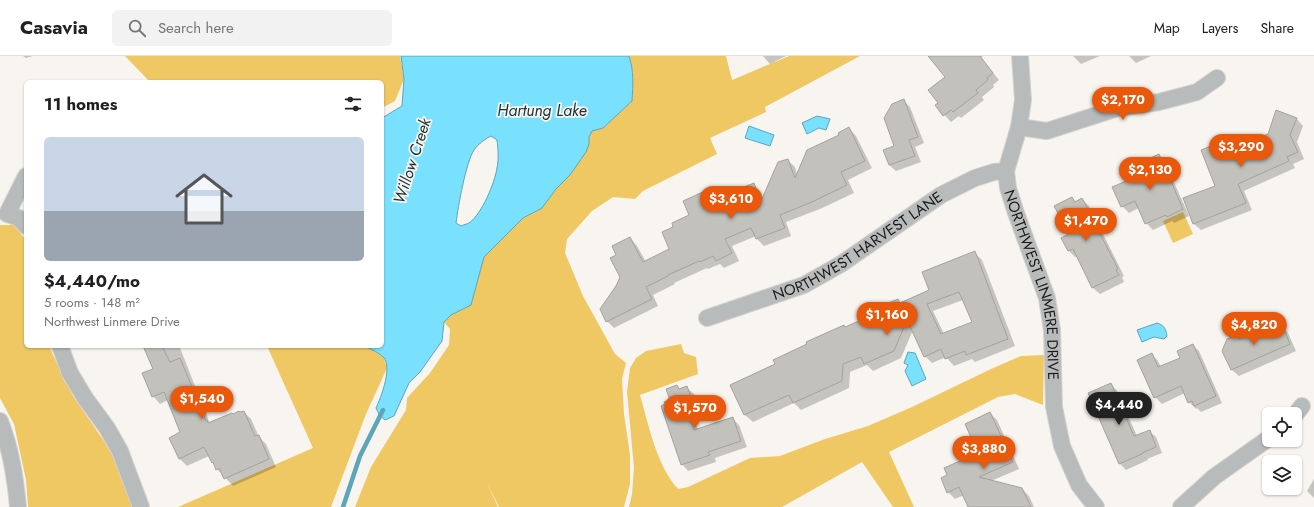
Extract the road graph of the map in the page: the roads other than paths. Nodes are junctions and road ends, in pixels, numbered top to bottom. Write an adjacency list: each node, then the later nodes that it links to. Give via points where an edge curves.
1 (1020, 56): 3 (street, NORTHWEST LINMERE DRIVE, via 1023,100)
2 (1217, 78): 3 (street, via 1197,92 1159,102 1118,108 1047,131)
3 (1019, 127): 4 (street, NORTHWEST LINMERE DRIVE)
4 (1006, 171): 8 (street, NORTHWEST HARVEST LANE, via 975,178 941,195 841,264 804,285); 14 (street, NORTHWEST LINMERE DRIVE, via 1016,213 1047,298 1052,330 1054,407 1062,446 1079,485)
5 (24, 179): 6 (street)
6 (3, 215): 7 (street, via 19,218)
7 (24, 224)
8 (707, 318)
9 (61, 348): 13 (street, via 70,373 120,451)
10 (0, 420): 12 (street, via 12,460)
11 (1262, 443): 15 (street, via 1214,477)
12 (18, 507)
13 (141, 507)
14 (1096, 507)
15 (1181, 507)

